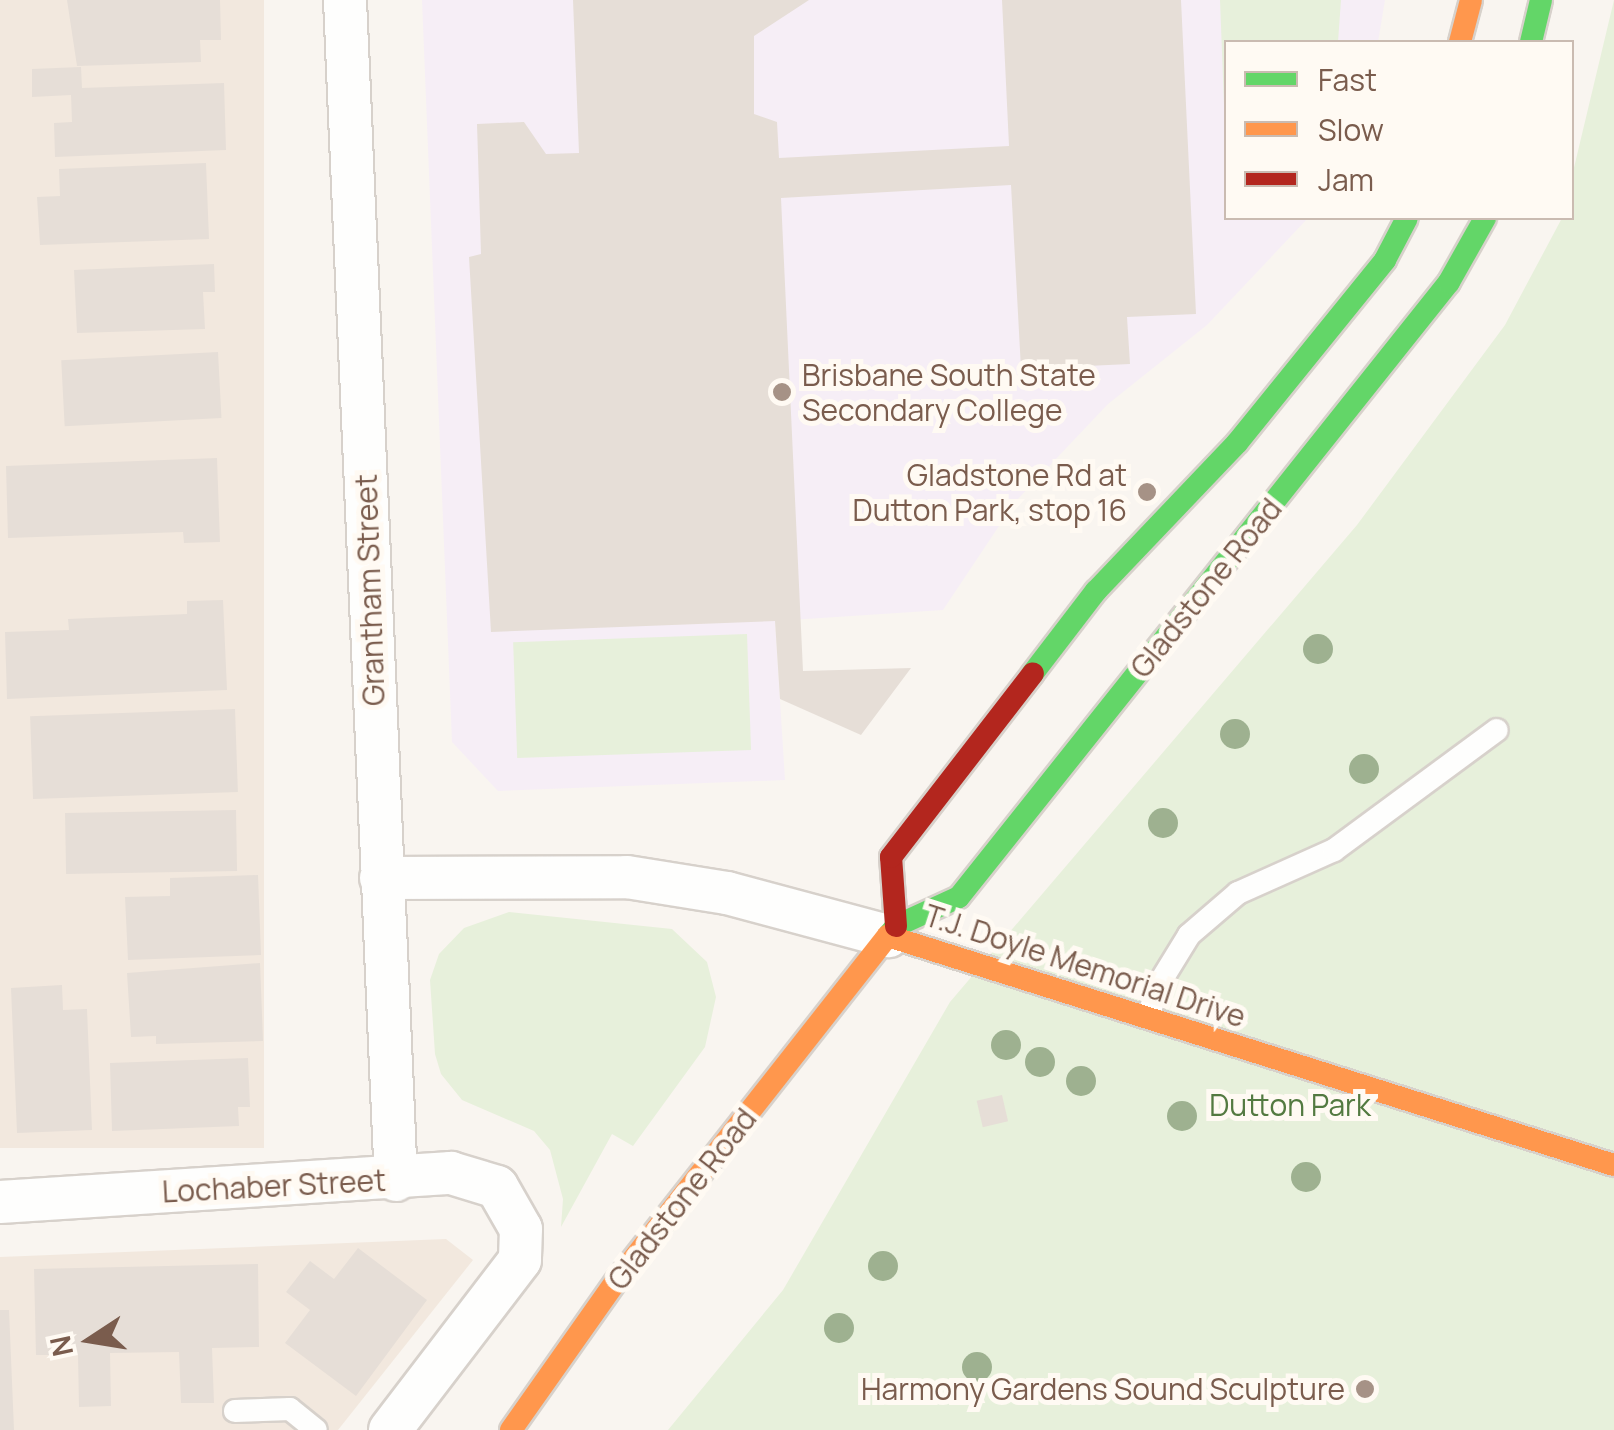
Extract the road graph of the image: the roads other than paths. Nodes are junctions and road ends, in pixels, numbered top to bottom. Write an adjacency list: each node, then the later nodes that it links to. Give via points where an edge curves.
1 (346, 0): 9 (street, Grantham Street)
2 (1471, 0): 4 (main road)
3 (1541, 0): 5 (main road)
4 (1461, 40)
5 (1531, 40)
6 (1406, 220): 10 (main road, via 1360,291 1237,443 1096,591 891,857)
7 (1483, 220): 10 (main road, Gladstone Road, via 1450,282 959,897)
8 (1497, 730): 11 (lane, via 1334,850 1238,893 1189,935)
9 (380, 878): 10 (street, via 627,877); 13 (street, Grantham Street)
10 (892, 930): 11 (main road, T.J. Doyle Memorial Drive); 18 (main road, Gladstone Road, via 618,1280)
11 (1148, 1017): 12 (main road, T.J. Doyle Memorial Drive)
12 (1614, 1165)
13 (396, 1180): 14 (street, Lochaber Street); 17 (street, Lochaber Street, via 475,1177 509,1200 522,1229 520,1260)
14 (0, 1202)
15 (235, 1411): 16 (lane, via 290,1408)
16 (316, 1430)
17 (390, 1430)
18 (511, 1430)

